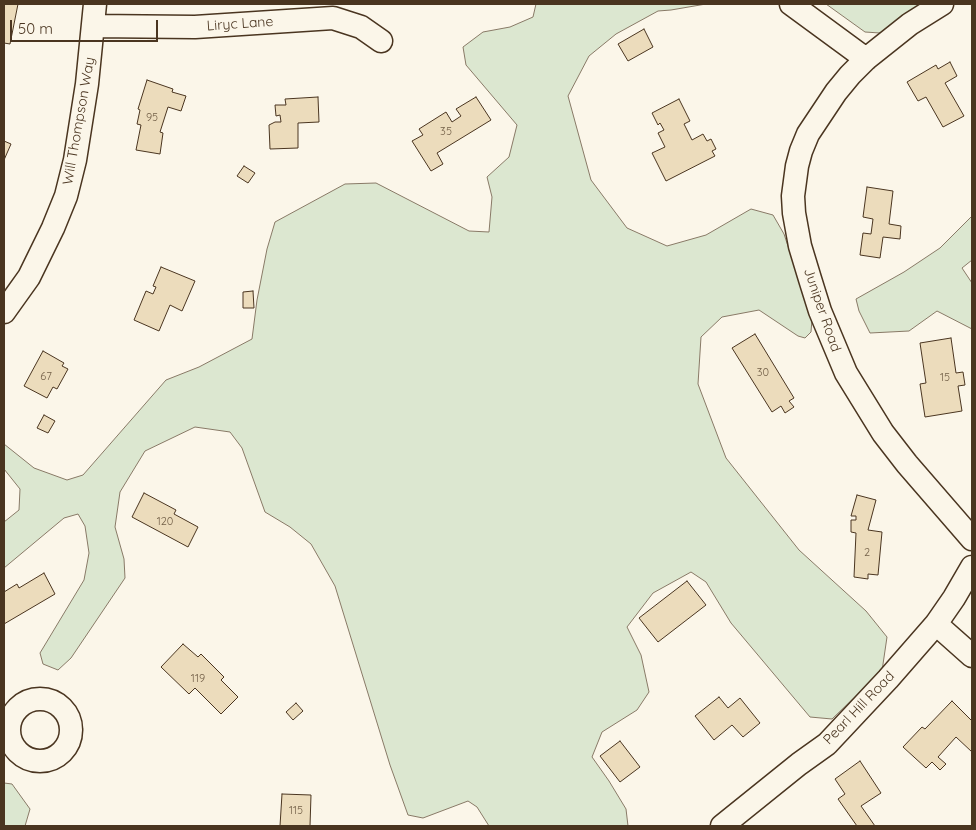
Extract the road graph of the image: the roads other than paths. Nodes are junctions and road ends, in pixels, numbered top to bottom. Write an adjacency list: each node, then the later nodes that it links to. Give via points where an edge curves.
1 (95, 4): 4 (street, Will Thompson Way)
2 (791, 4): 6 (street)
3 (942, 4): 6 (street, Juniper Road, via 910,24)
4 (93, 26): 5 (street, Liryc Lane, via 195,27 333,18 361,26); 7 (street, Will Thompson Way, via 81,125 66,196 33,269)
5 (381, 41)
6 (866, 59): 8 (street, Juniper Road, via 826,106 801,151 793,196 800,246 820,311 850,381 883,433)
7 (4, 312)
8 (972, 539)
9 (972, 567): 10 (street, Pearl Hill Road)
10 (936, 624): 11 (street); 12 (street, Pearl Hill Road, via 827,744)
11 (972, 656)
12 (722, 826)

